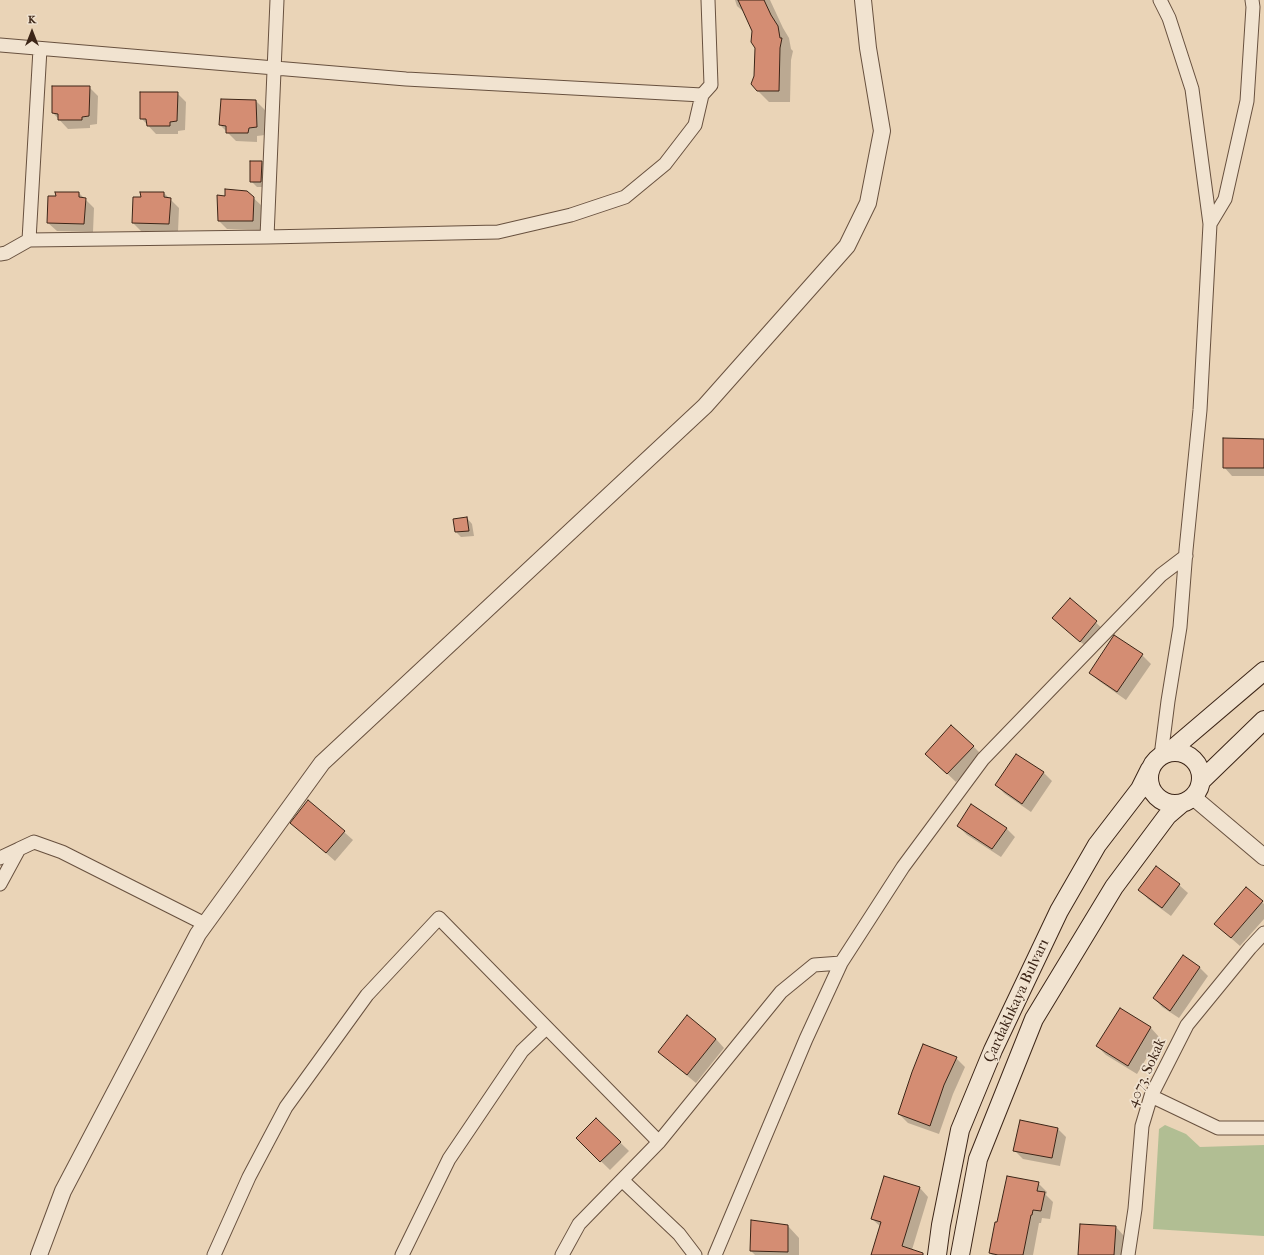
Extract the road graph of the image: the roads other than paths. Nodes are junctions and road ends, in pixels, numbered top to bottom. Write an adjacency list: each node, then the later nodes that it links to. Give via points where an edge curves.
1 (277, 0): 8 (street)
2 (708, 0): 9 (street, via 711,85)
3 (863, 0): 24 (street, via 882,131 868,203 847,246 705,406 322,763)
4 (1160, 0): 10 (street, via 1169,18 1192,90)
5 (1252, 0): 10 (street, via 1247,101 1225,199)
6 (0, 45): 7 (street)
7 (40, 49): 8 (street); 12 (street)
8 (274, 68): 9 (street, via 406,79); 11 (street)
9 (702, 95): 11 (street, via 695,125 665,164 625,197 571,215 498,232)
10 (1210, 224): 14 (street, via 1200,410)
11 (267, 237): 12 (street)
12 (29, 240): 13 (street)
13 (0, 254)
14 (1186, 556): 17 (street, via 1180,627); 26 (street, via 1161,575 983,759 902,867)
15 (1264, 671): 17 (main road, Çardaklıkaya Bulvarı)
16 (1264, 720): 18 (main road)
17 (1160, 759): 18 (main road, via 1178,752 1186,754 1198,765); 19 (main road, via 1148,778 1153,794 1159,800 1175,805); 38 (main road, Çardaklıkaya Bulvarı, via 1097,845 1059,911 993,1050 960,1130)
18 (1201, 781): 19 (main road, via 1199,790)
19 (1187, 801): 21 (street); 39 (main road, Çardaklıkaya Bulvarı, via 1167,816 1114,888 1034,1019 978,1159)
20 (19, 849): 22 (street); 23 (street); 24 (street, via 34,842 62,852)
21 (1264, 857)
22 (0, 858)
23 (0, 884)
24 (205, 924): 32 (street, via 63,1191)
25 (1264, 933): 28 (street, 4073. Sokak, via 1187,1025)
26 (841, 963): 30 (street, via 814,965 781,992); 37 (street, via 794,1066)
27 (546, 1028): 30 (street); 33 (street, via 439,918 366,995 286,1107 249,1177); 34 (street, via 522,1051 449,1159)
28 (1151, 1096): 29 (street, via 1218,1128); 40 (street, 4073. Sokak, via 1142,1126)
29 (1264, 1128)
30 (659, 1142): 31 (street)
31 (622, 1180): 35 (street, via 579,1224); 36 (street, via 678,1234)
32 (39, 1255)
33 (214, 1255)
34 (402, 1255)
35 (562, 1255)
36 (695, 1255)
37 (715, 1255)
38 (937, 1255)
39 (960, 1255)
40 (1128, 1255)

